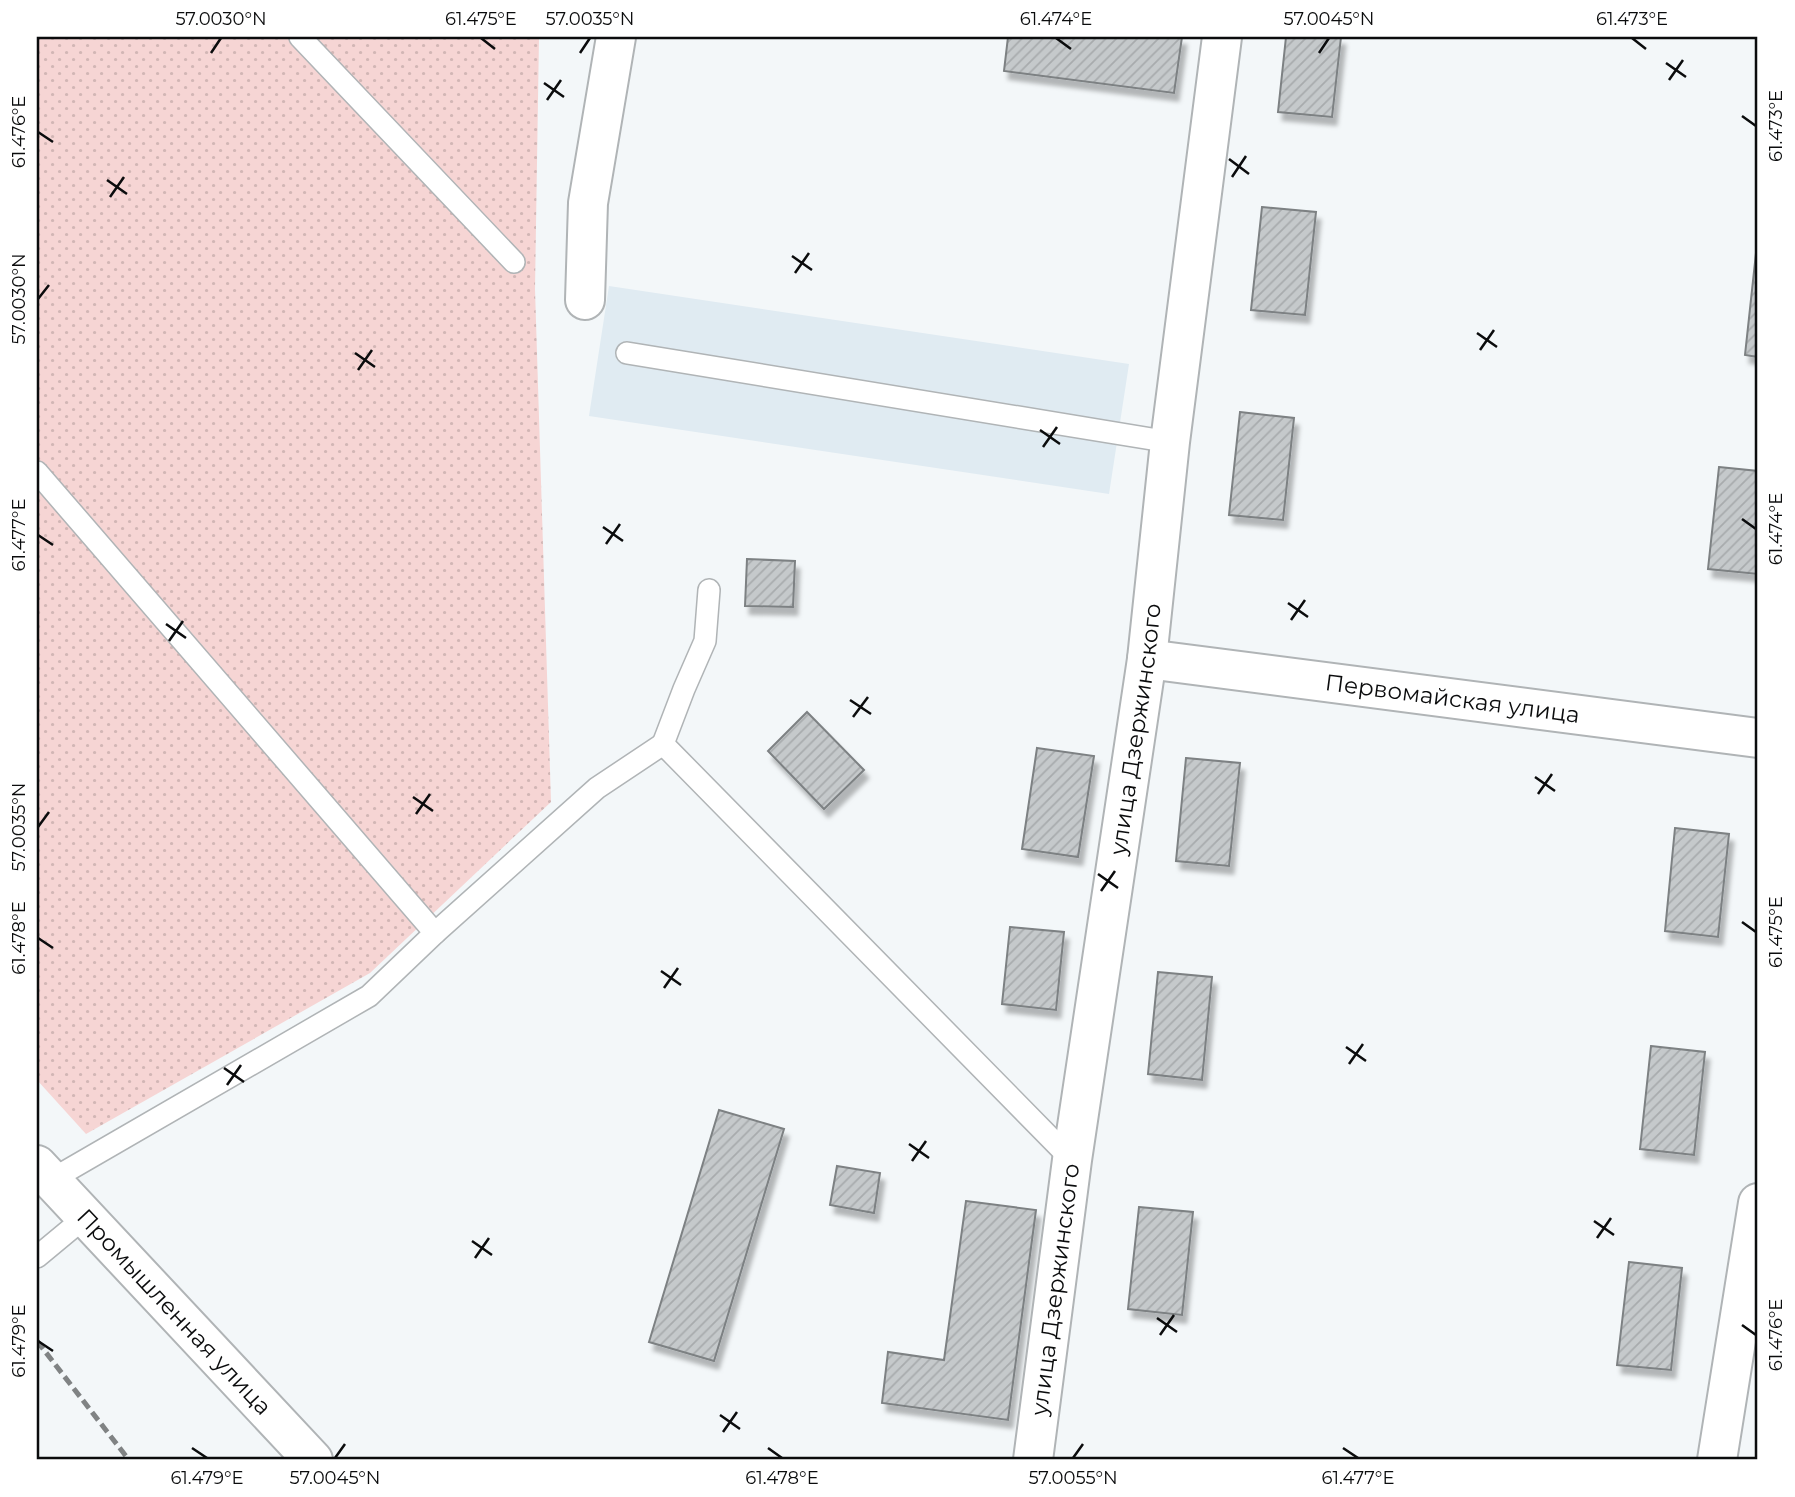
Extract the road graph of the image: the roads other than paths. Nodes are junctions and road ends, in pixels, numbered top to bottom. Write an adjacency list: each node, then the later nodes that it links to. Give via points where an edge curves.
1 (300, 37): 4 (lane)
2 (616, 37): 5 (street, via 588,203)
3 (1222, 37): 7 (street, улица Дзержинского)
4 (513, 262)
5 (585, 300)
6 (627, 353): 7 (lane)
7 (1170, 442): 10 (street, улица Дзержинского)
8 (37, 472): 13 (lane)
9 (709, 590): 12 (lane, via 705,641)
10 (1147, 659): 11 (street, Первомайская улица); 14 (street, улица Дзержинского)
11 (1758, 738)
12 (663, 744): 13 (lane, via 597,788); 14 (lane)
13 (435, 933): 15 (lane, via 369,996)
14 (1072, 1160): 20 (street, улица Дзержинского)
15 (44, 1173): 17 (street, Промышленная улица)
16 (1758, 1203): 21 (street)
17 (84, 1218): 18 (lane); 19 (street, Промышленная улица)
18 (37, 1257)
19 (313, 1460)
20 (1034, 1460)
21 (1717, 1460)

